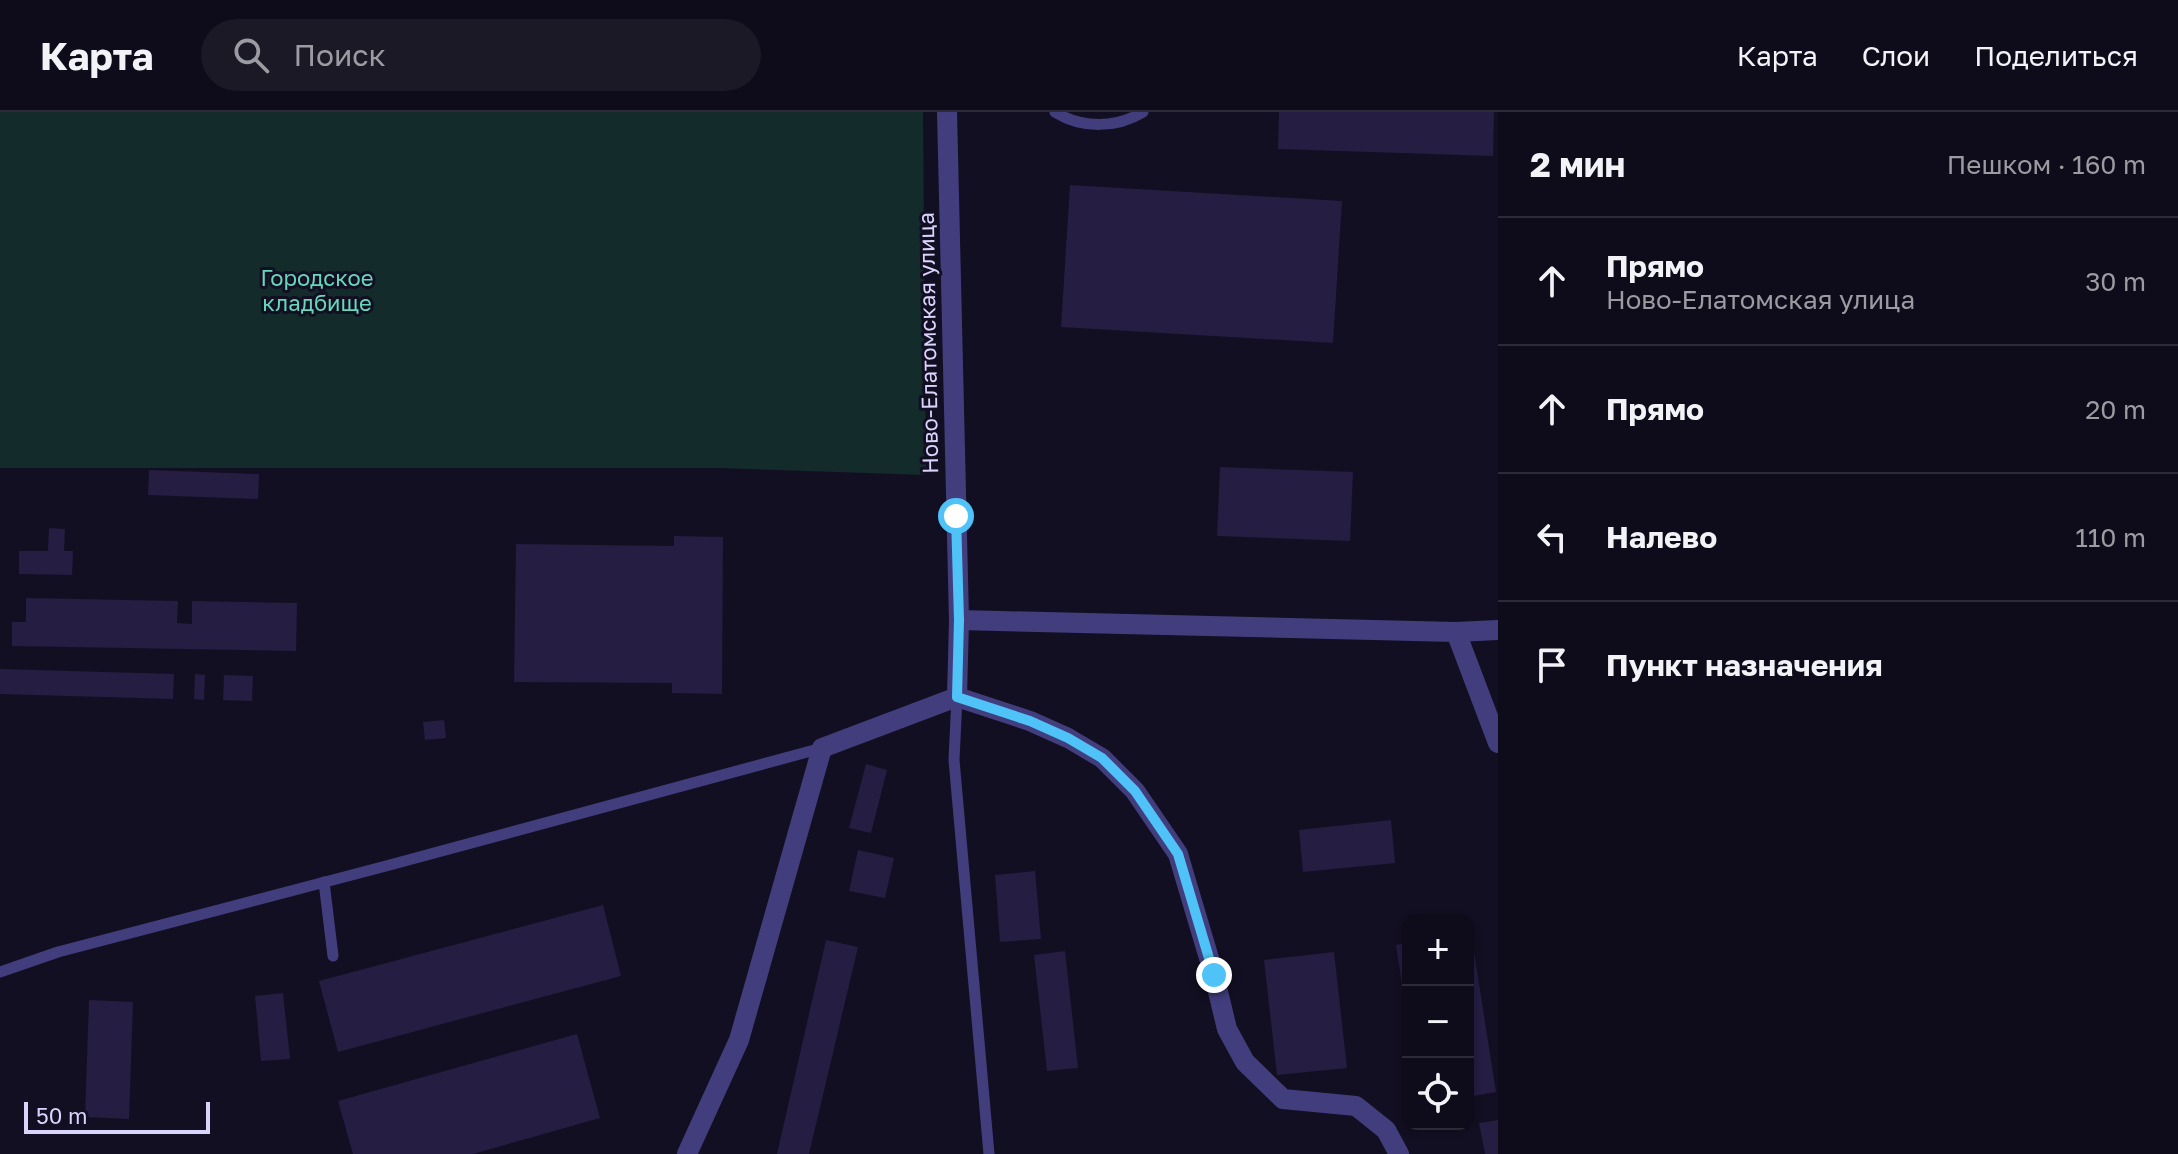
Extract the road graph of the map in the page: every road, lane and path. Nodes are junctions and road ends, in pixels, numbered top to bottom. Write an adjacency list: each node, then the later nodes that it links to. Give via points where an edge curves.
1 (947, 112): 4 (street, Ново-Елатомская улица)
2 (1055, 112): 3 (lane, via 1096,124 1131,120)
3 (1143, 112)
4 (959, 620): 6 (street); 7 (street, Ново-Елатомская улица)
5 (1498, 630): 6 (street)
6 (1456, 632): 8 (street)
7 (957, 697): 9 (street); 14 (lane, via 954,760); 15 (street, via 1068,738 1102,758 1135,791 1178,854 1227,1029 1245,1062 1283,1099 1356,1106 1386,1130)
8 (1498, 743)
9 (822, 748): 10 (lane); 13 (street, via 739,1040)
10 (324, 882): 11 (lane); 12 (lane)
11 (333, 956)
12 (0, 972)
13 (687, 1154)
14 (989, 1154)
15 (1399, 1154)

